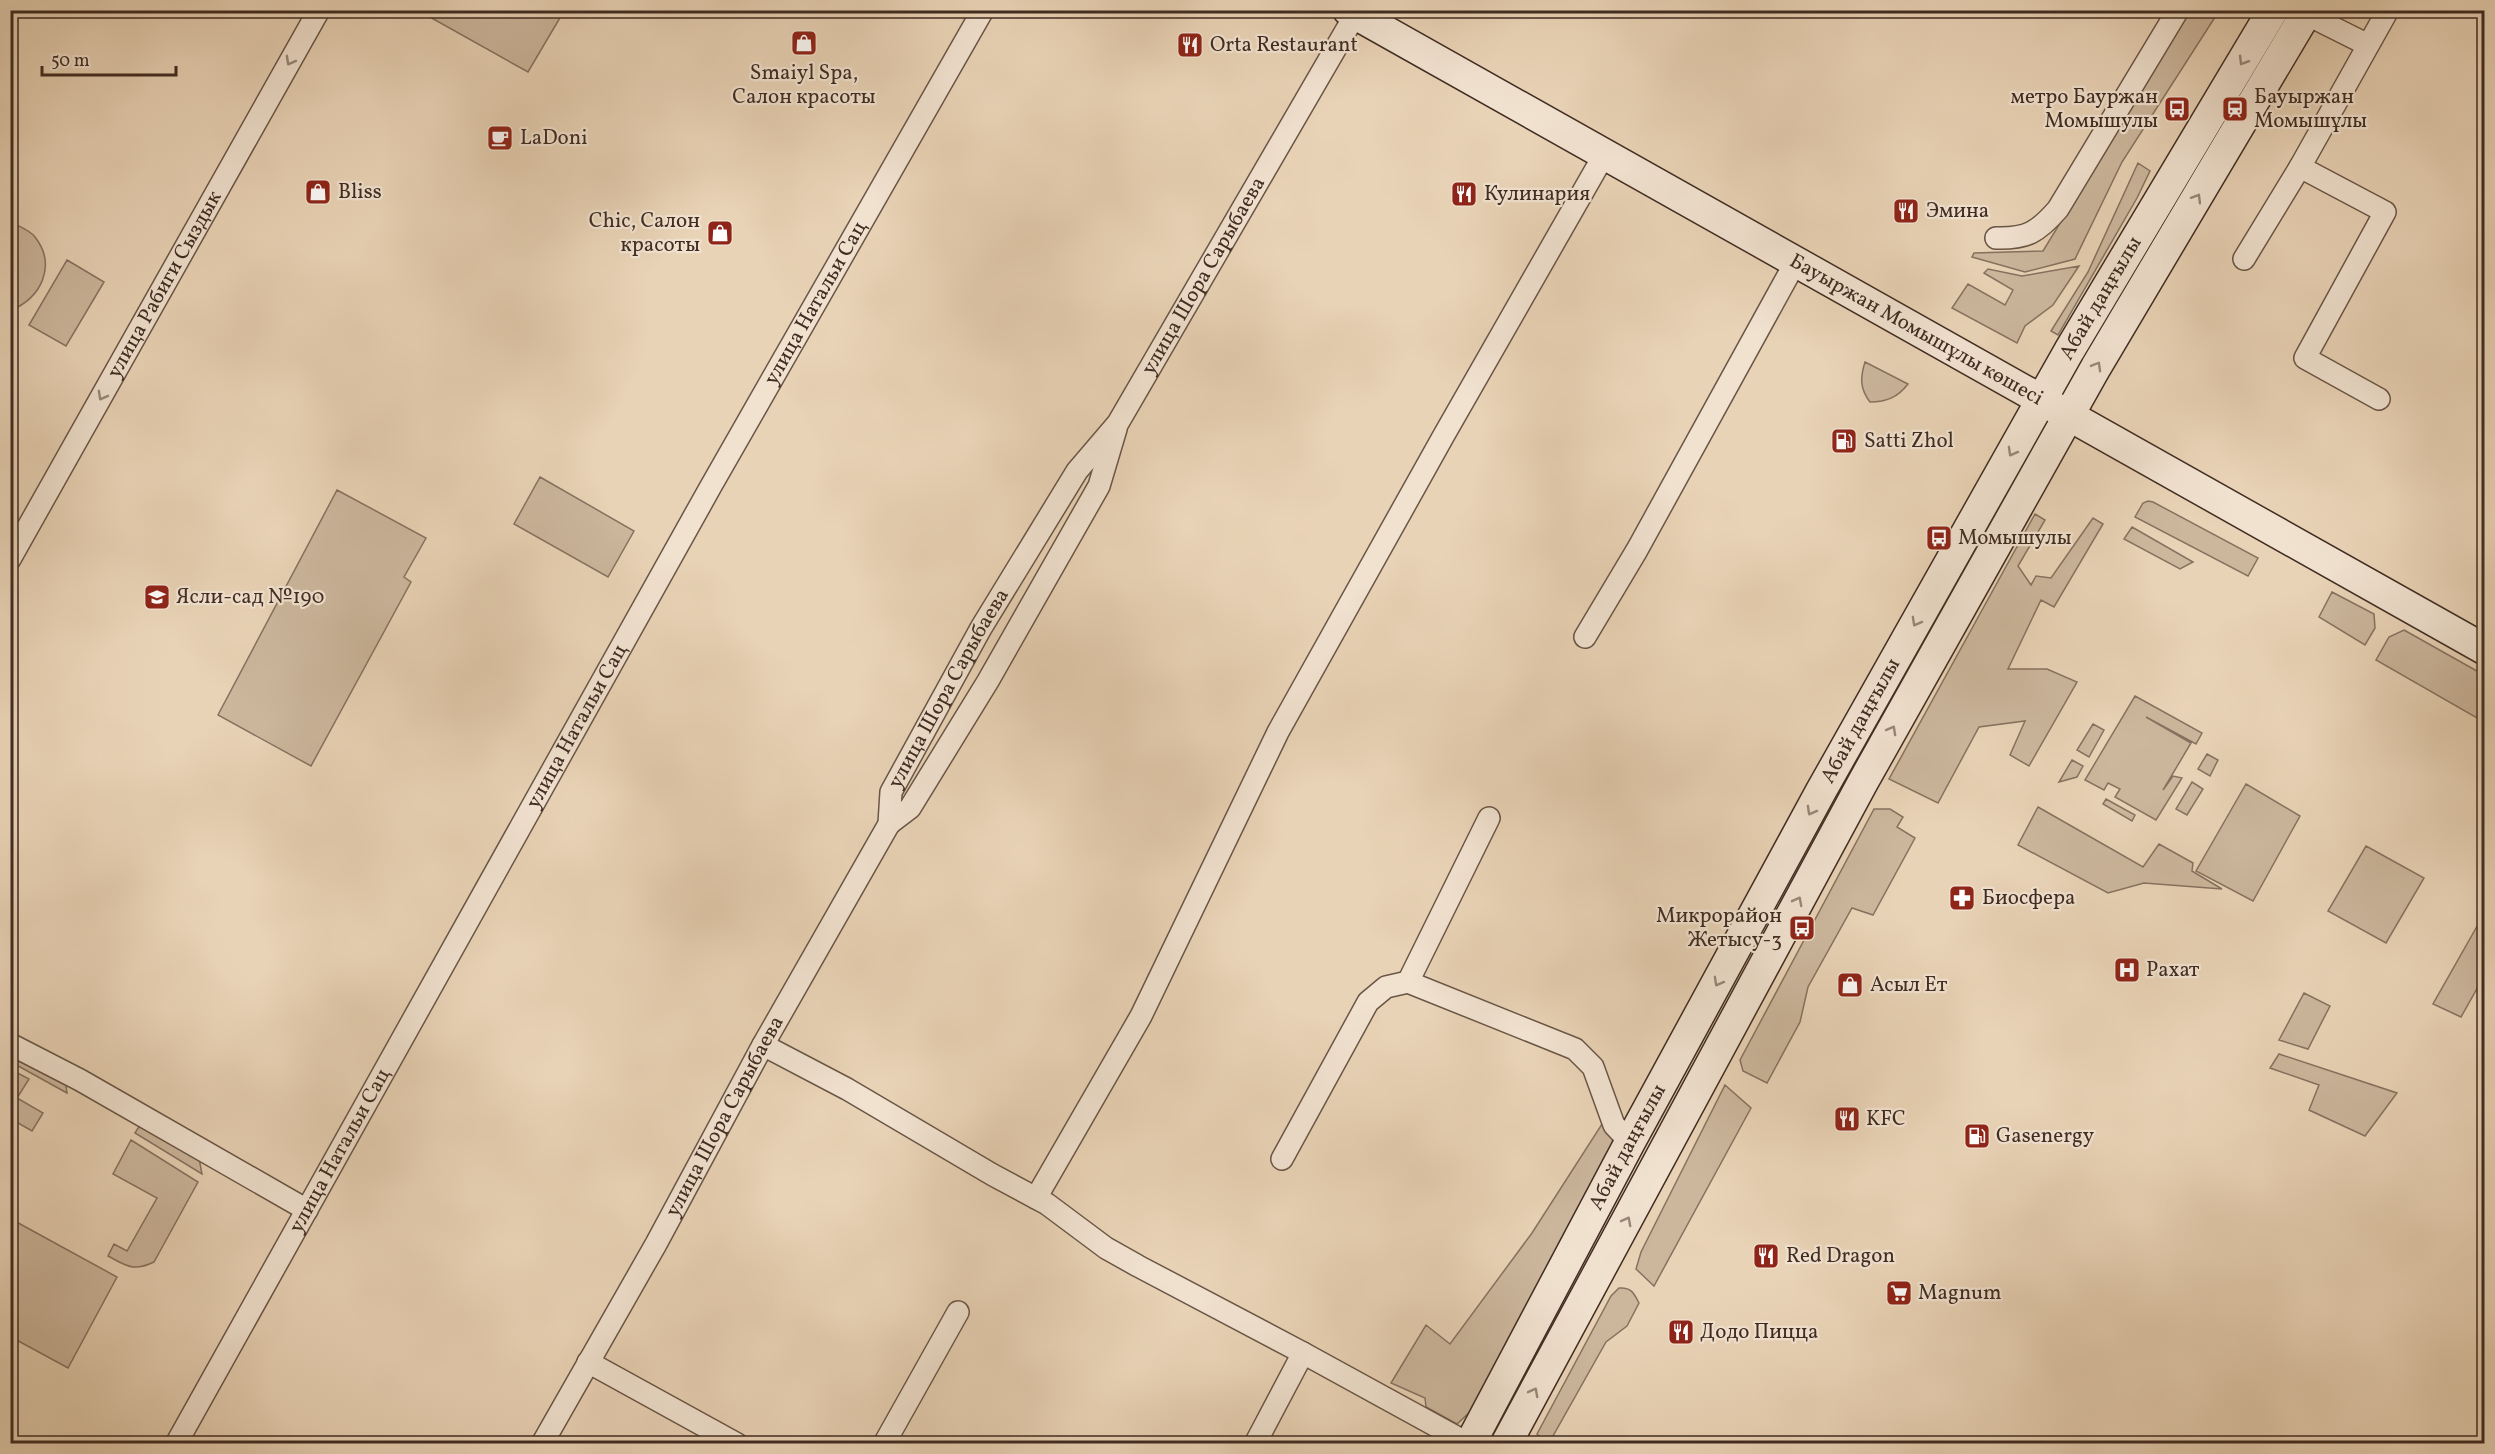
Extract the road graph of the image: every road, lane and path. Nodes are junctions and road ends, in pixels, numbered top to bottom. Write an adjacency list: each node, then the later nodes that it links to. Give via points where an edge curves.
1 (319, 10): 18 (street, улица Рабиги Сыздык, one-way to 18)
2 (983, 10): 29 (street, улица Натальи Сац, via 711,486)
3 (2178, 10): 11 (street, via 2058,209 2031,233 2017,239)
4 (2273, 10): 15 (main road, Абай даңғылы, one-way to 15)
5 (2388, 10): 8 (street)
6 (2307, 12): 8 (street); 16 (main road, Абай даңғылы, one-way to 6)
7 (1351, 13): 9 (main road, Бауыржан Момышұлы көшесі); 17 (street, улица Шора Сарыбаева)
8 (2368, 45): 10 (street)
9 (1604, 155): 13 (main road, Бауыржан Момышұлы көшесі); 28 (street, via 1278,732 1141,1016)
10 (2300, 167): 12 (street); 14 (street, via 2385,212 2305,358)
11 (1996, 238)
12 (2244, 259)
13 (1795, 263): 15 (main road, Бауыржан Момышұлы көшесі); 19 (street)
14 (2379, 399)
15 (2041, 401): 16 (main road, Бауыржан Момышұлы көшесі); 26 (main road, Абай даңғылы, one-way to 26, via 1821,791)
16 (2068, 417): 20 (main road, Бауыржан Момышұлы көшесі); 39 (main road, Абай даңғылы, one-way to 16, via 1857,792)
17 (1118, 423): 22 (street, via 1100,486 910,808); 22 (street, улица Шора Сарыбаева, via 1077,471 981,628 891,792)
18 (10, 559)
19 (1586, 637)
20 (2484, 649)
21 (1489, 818): 23 (street)
22 (889, 824): 25 (street, улица Шора Сарыбаева)
23 (1408, 982): 26 (street, via 1575,1049 1593,1066 1614,1125); 27 (street, via 1386,987 1368,1002)
24 (10, 1044): 29 (street)
25 (763, 1045): 28 (street); 32 (street, улица Шора Сарыбаева)
26 (1630, 1142): 38 (main road, Абай даңғылы)
27 (1282, 1159)
28 (1036, 1198): 31 (street, via 1106,1248)
29 (307, 1210): 33 (street, улица Натальи Сац)
30 (958, 1312): 36 (street)
31 (1303, 1353): 37 (street); 38 (street)
32 (588, 1362): 34 (street, улица Шора Сарыбаева); 35 (street)
33 (176, 1443)
34 (542, 1443)
35 (737, 1443)
36 (884, 1443)
37 (1255, 1443)
38 (1470, 1443)
39 (1506, 1443)

